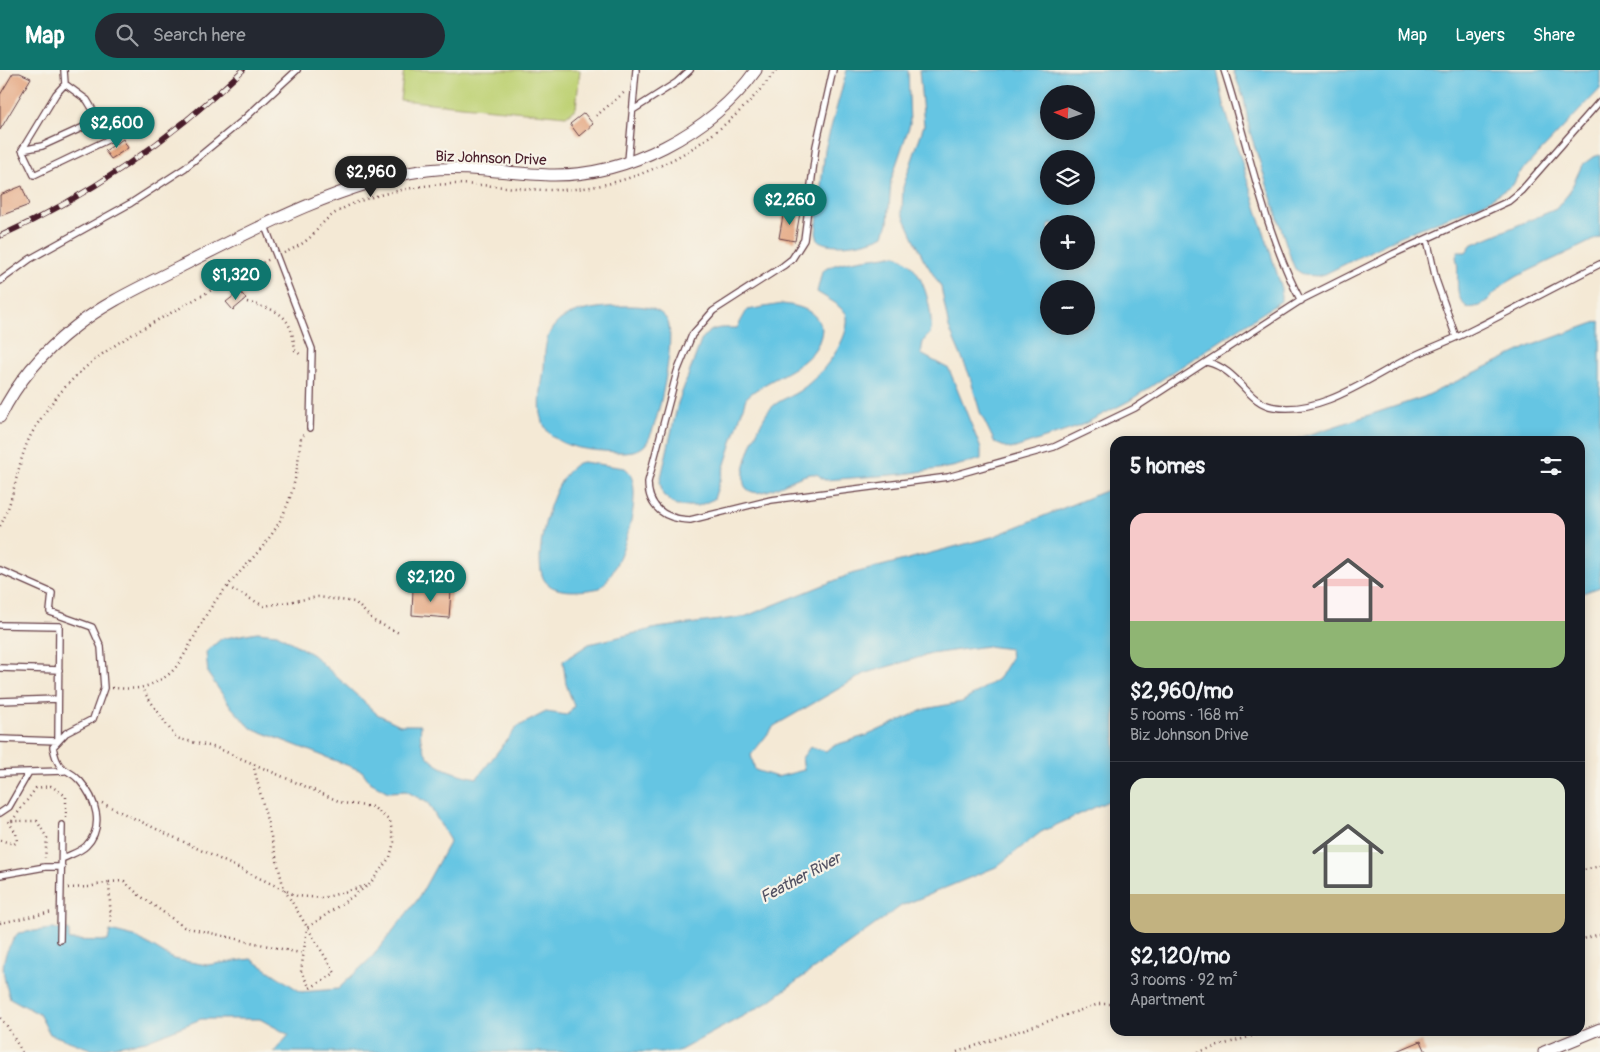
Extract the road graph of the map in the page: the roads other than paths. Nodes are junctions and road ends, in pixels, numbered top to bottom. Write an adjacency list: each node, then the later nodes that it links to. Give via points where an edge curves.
1 (64, 70): 8 (lane)
2 (296, 70): 17 (lane, via 242,121 179,173 30,259)
3 (636, 70): 10 (lane)
4 (690, 70): 10 (lane)
5 (756, 70): 13 (street, Biz Johnson Drive, via 736,94 698,125 657,150)
6 (833, 70): 20 (lane, via 816,146 804,240 783,266 713,311 692,335 677,372 648,482 648,492 657,510 678,519 690,520 779,498 971,472 1077,438 1134,408)
7 (1224, 70): 18 (lane, via 1240,132 1282,263)
8 (65, 84): 12 (lane); 12 (lane, via 87,100 99,120 42,146)
9 (1600, 101): 15 (lane, via 1509,201)
10 (633, 110): 13 (lane)
11 (147, 121): 12 (lane, via 34,175)
12 (22, 150)
13 (628, 161): 14 (street, Biz Johnson Drive, via 593,171 550,175 469,169 427,170 356,189)
14 (265, 226): 21 (street, Biz Johnson Drive, via 140,288 77,325 27,374); 22 (lane, via 312,350)
15 (1427, 239): 18 (lane); 19 (lane, via 1436,280)
16 (1600, 264): 19 (lane)
17 (0, 281)
18 (1300, 301): 20 (lane)
19 (1456, 337): 20 (lane, via 1327,400 1288,408 1263,404 1226,368)
20 (1207, 362)
21 (0, 417)
22 (310, 428)
23 (0, 570): 24 (lane, via 52,593 50,612)
24 (66, 618): 26 (lane); 32 (lane, via 92,627 101,647 104,688 93,719 66,733)
25 (0, 624): 26 (lane)
26 (59, 626): 28 (lane)
27 (0, 668): 28 (lane)
28 (59, 670): 29 (lane)
29 (58, 699): 30 (lane); 32 (lane)
30 (0, 701)
31 (0, 739): 32 (lane)
32 (58, 742): 33 (lane, via 54,747 56,760)
33 (64, 771): 34 (lane); 38 (lane, via 80,780 90,797 96,808 97,830 85,846)
34 (29, 772): 35 (lane); 36 (lane, via 10,807)
35 (0, 773)
36 (0, 813)
37 (64, 823): 38 (lane)
38 (62, 859): 39 (lane)
39 (62, 867): 40 (lane); 41 (lane)
40 (0, 875)
41 (60, 940)
42 (1600, 1029): 43 (street)
43 (1585, 1035)
44 (1583, 1036): 45 (street)
45 (1544, 1052)

